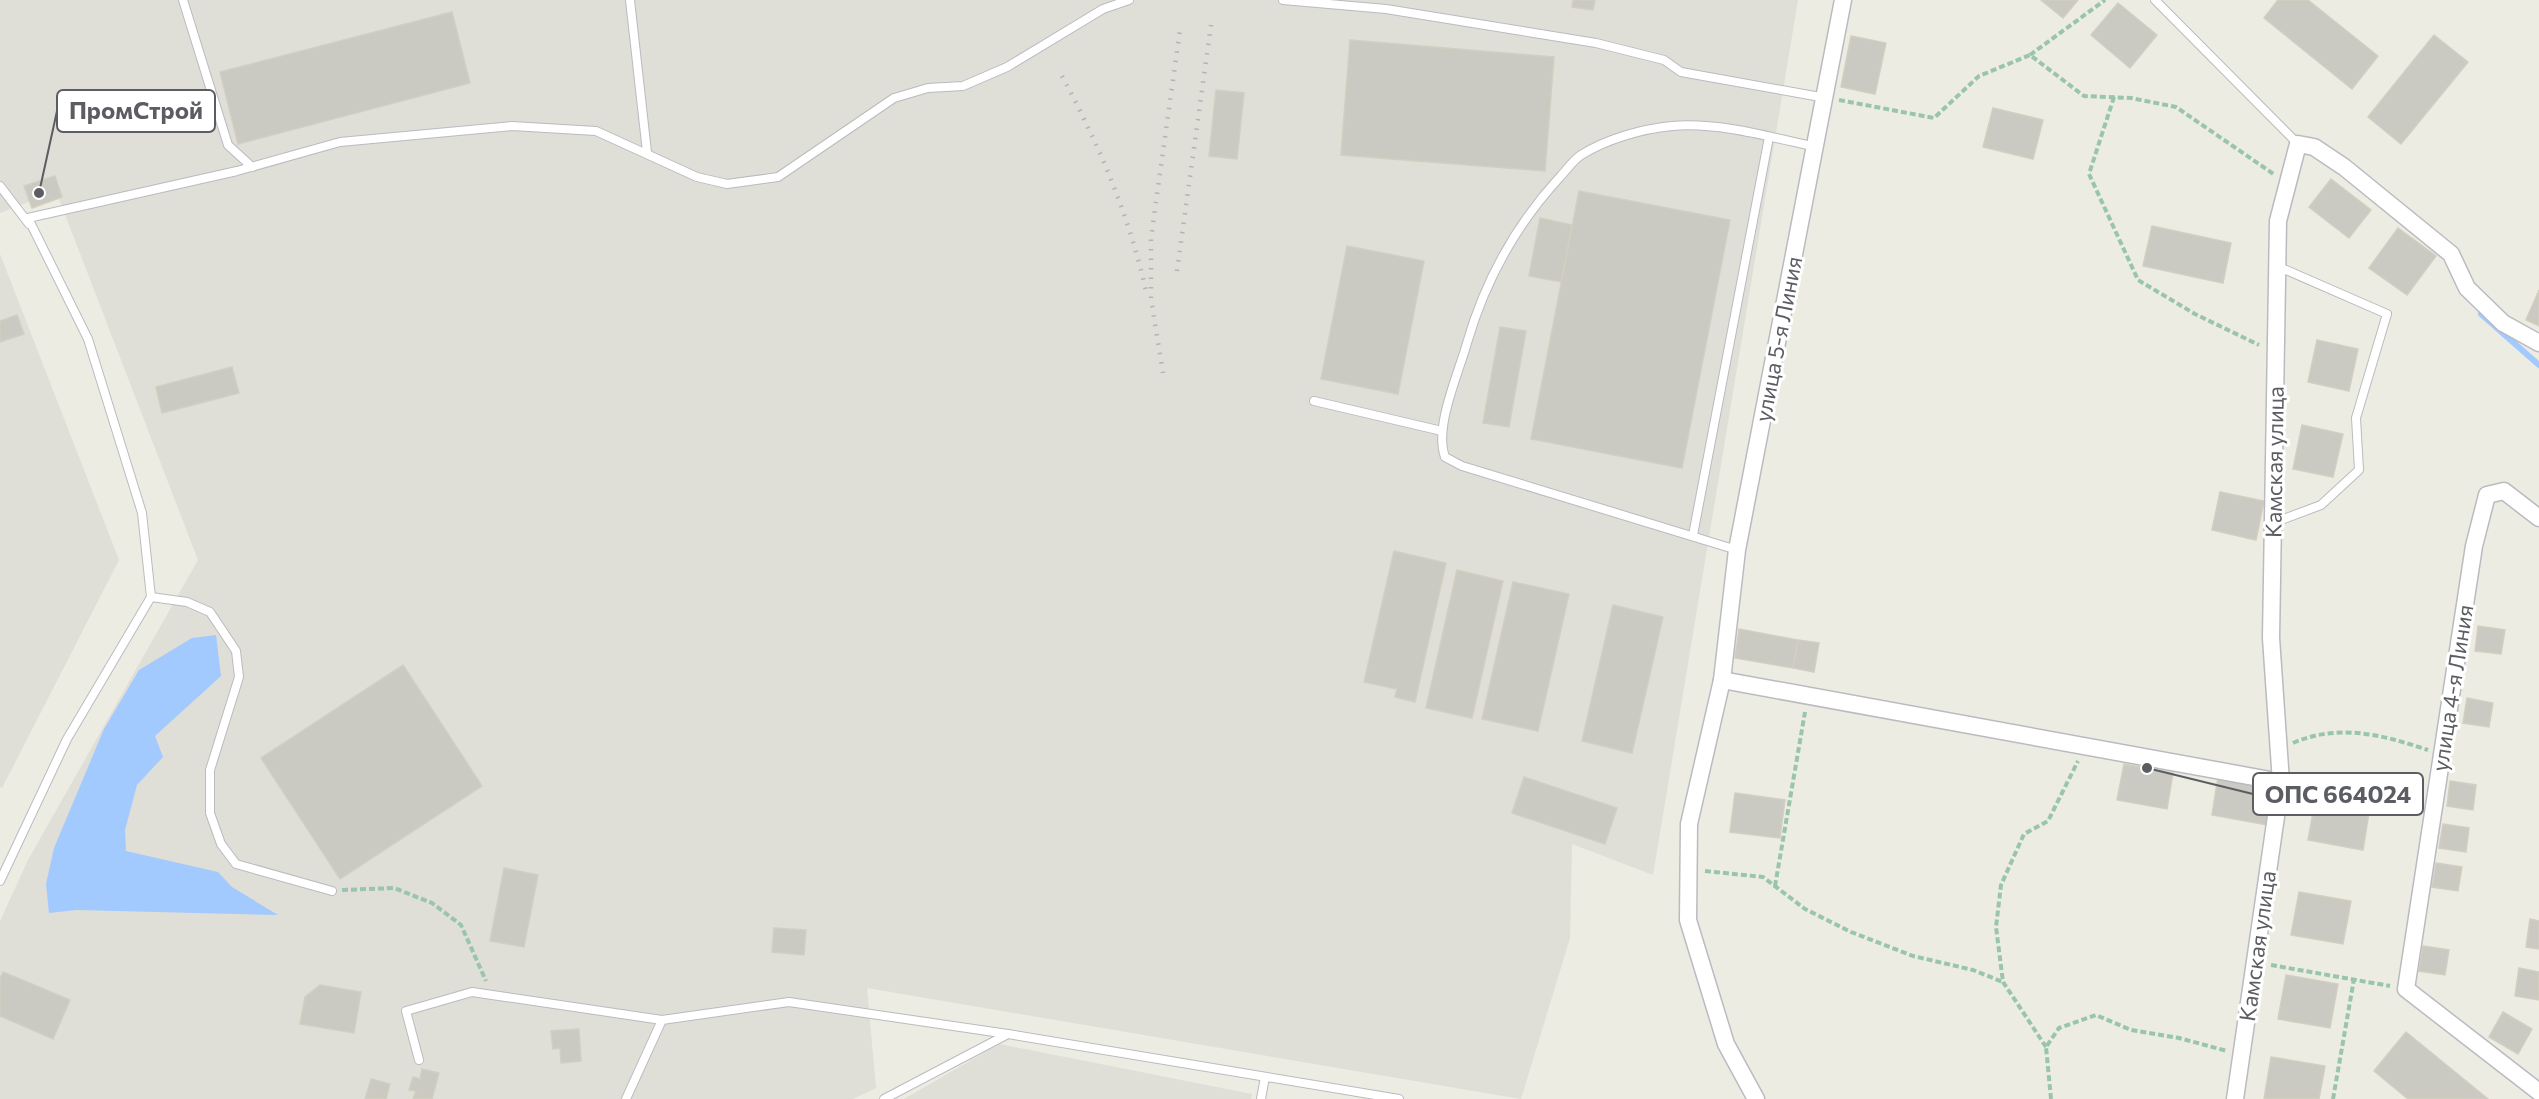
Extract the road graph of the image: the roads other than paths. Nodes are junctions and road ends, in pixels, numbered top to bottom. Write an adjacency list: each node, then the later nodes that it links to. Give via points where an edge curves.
1 (183, 0): 12 (lane, via 228,145)
2 (630, 0): 11 (lane)
3 (1129, 0): 11 (lane, via 1103,9 1007,67 963,86 928,88 894,98 777,177 727,184 697,177)
4 (1283, 0): 7 (lane, via 1386,9 1596,43 1665,60 1681,72)
5 (1843, 0): 7 (street, улица 5-я Линия)
6 (2154, 0): 9 (lane)
7 (1826, 98): 10 (street, улица 5-я Линия)
8 (1768, 137): 10 (lane); 18 (lane, via 1708,127 1672,126 1615,139 1579,156 1516,232 1491,277 1473,322); 21 (lane)
9 (2298, 144): 15 (street, Камская улица, via 2278,221); 16 (street, via 2314,147 2344,167 2451,254 2467,288 2503,323)
10 (1816, 147): 22 (street, улица 5-я Линия)
11 (647, 152): 12 (lane, via 596,131 512,126 339,142)
12 (252, 167): 14 (lane, via 28,218)
13 (0, 186): 14 (lane)
14 (33, 229): 23 (lane, via 88,339 142,513)
15 (2277, 266): 20 (street, Камская улица); 20 (lane, via 2387,314 2356,418 2359,470 2321,505)
16 (2539, 343)
17 (1314, 401): 18 (lane)
18 (1442, 431): 21 (lane, via 1441,446 1451,462)
19 (2539, 518): 32 (street, улица 4-я Линия, via 2504,490 2487,495 2474,546 2406,989)
20 (2273, 523): 25 (street, Камская улица, via 2271,638)
21 (1693, 536): 22 (lane)
22 (1737, 550): 24 (street, улица 5-я Линия)
23 (151, 597): 26 (lane, via 67,739); 27 (lane, via 187,602 210,612 236,651 239,677 210,770 210,813 221,844 236,864)
24 (1722, 680): 25 (street); 37 (street, улица 5-я Линия, via 1689,824 1688,920 1726,1044)
25 (2281, 782): 38 (street, Камская улица)
26 (0, 881)
27 (332, 891)
28 (662, 1020): 29 (lane, via 789,1002); 30 (lane, via 472,992 406,1011); 33 (lane)
29 (1008, 1034): 31 (lane); 34 (lane)
30 (418, 1060)
31 (1265, 1077): 35 (lane); 36 (lane)
32 (2539, 1092)
33 (626, 1099)
34 (884, 1099)
35 (1261, 1099)
36 (1399, 1099)
37 (1756, 1099)
38 (2235, 1099)

